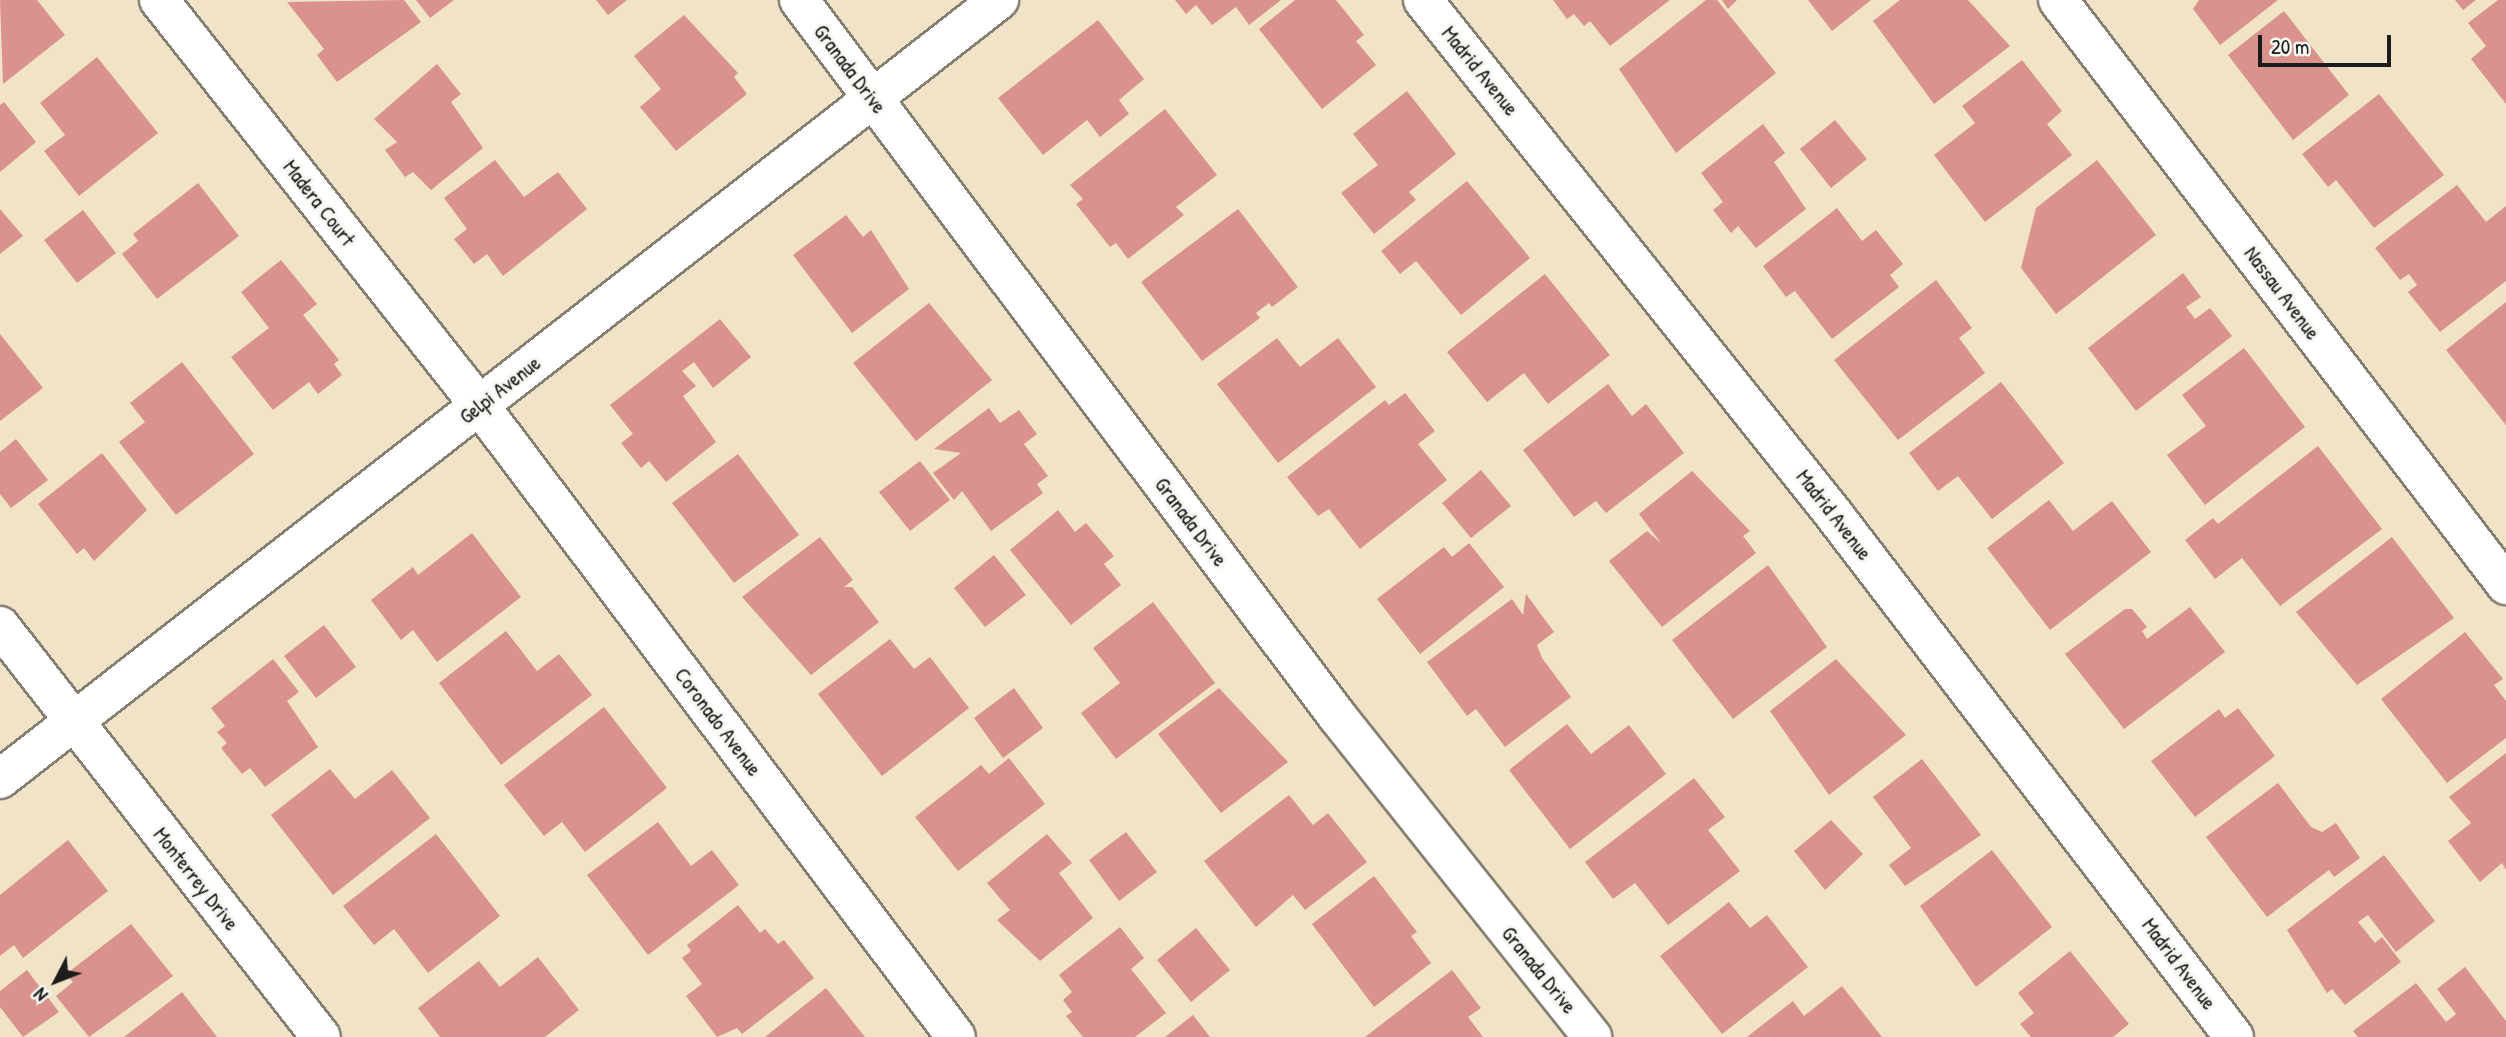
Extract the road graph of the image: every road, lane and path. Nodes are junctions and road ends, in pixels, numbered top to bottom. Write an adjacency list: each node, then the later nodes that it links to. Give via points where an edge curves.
1 (159, 0): 7 (street, Madera Court)
2 (799, 0): 6 (street, Granada Drive)
3 (999, 0): 6 (street, Gelpi Avenue)
4 (1423, 0): 15 (street, Madrid Avenue, via 1835,516)
5 (2058, 0): 8 (street, Nassau Avenue)
6 (873, 99): 7 (street, Gelpi Avenue); 14 (street, Granada Drive, via 1337,716)
7 (480, 406): 10 (street, Gelpi Avenue); 13 (street, Coronado Avenue)
8 (2506, 585)
9 (0, 626): 10 (street)
10 (72, 721): 11 (street, Gelpi Avenue); 12 (street, Monterrey Drive)
11 (0, 779)
12 (321, 1037)
13 (956, 1037)
14 (1592, 1037)
15 (2234, 1037)

